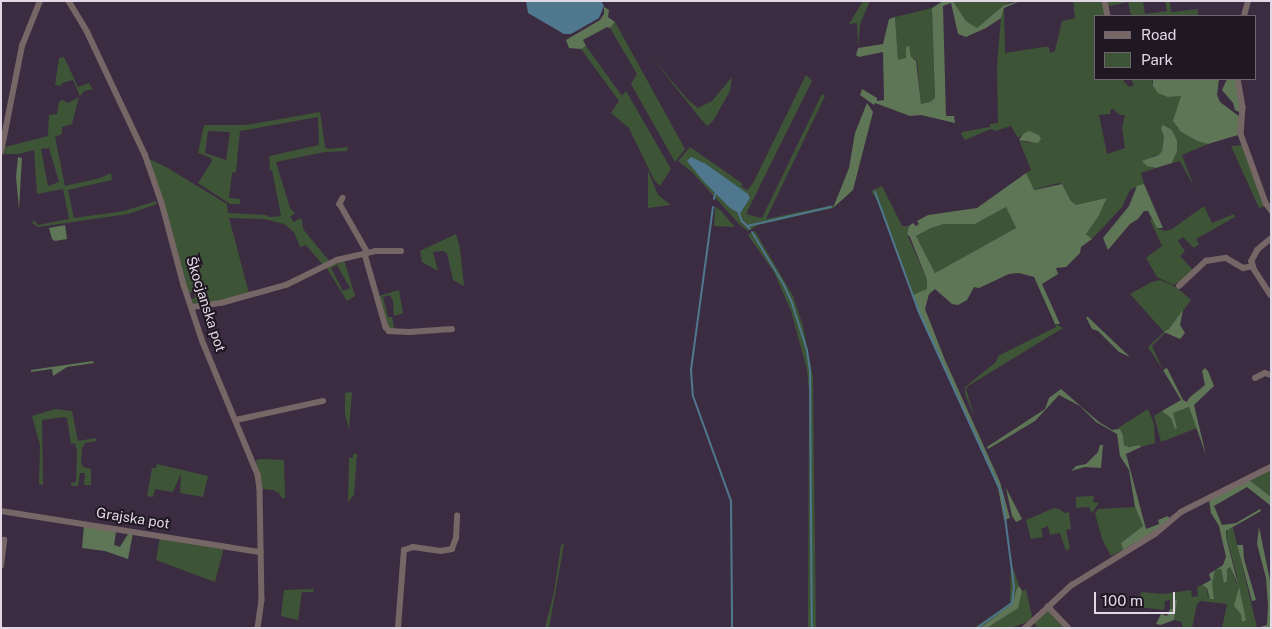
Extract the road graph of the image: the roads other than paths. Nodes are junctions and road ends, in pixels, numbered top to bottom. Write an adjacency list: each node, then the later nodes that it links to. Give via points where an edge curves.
1 (40, 1): 8 (street, via 22,46)
2 (68, 1): 17 (street, Škocjanska pot, via 87,31 145,154)
3 (1105, 1): 5 (street)
4 (1248, 1): 6 (street)
5 (1108, 15)
6 (1244, 15)
7 (1238, 80): 10 (street, via 1243,107 1241,134)
8 (1, 152)
9 (343, 198): 13 (street, via 340,204)
10 (1271, 210)
11 (1271, 239): 14 (street, via 1258,250)
12 (401, 251): 13 (street)
13 (366, 253): 17 (street, via 337,260 286,285 222,303); 18 (street, via 389,331)
14 (1253, 266): 15 (street, via 1243,268 1226,258 1206,261); 16 (street)
15 (1179, 286)
16 (1271, 295)
17 (192, 307): 22 (street, Škocjanska pot)
18 (452, 329)
19 (1271, 375): 20 (street, via 1265,373)
20 (1255, 378)
21 (323, 401): 22 (street)
22 (236, 420): 27 (street, Škocjanska pot, via 253,461 260,489)
23 (1271, 467): 29 (street, via 1181,512 1155,534 1072,585)
24 (1, 510): 27 (street, Grajska pot)
25 (457, 516): 31 (street, via 452,549 413,547 404,550)
26 (4, 540): 28 (street)
27 (261, 552): 30 (street, Škocjanska pot, via 262,600)
28 (1, 566)
29 (1048, 607): 32 (street); 33 (street)
30 (258, 628)
31 (398, 628)
32 (1025, 628)
33 (1068, 628)

